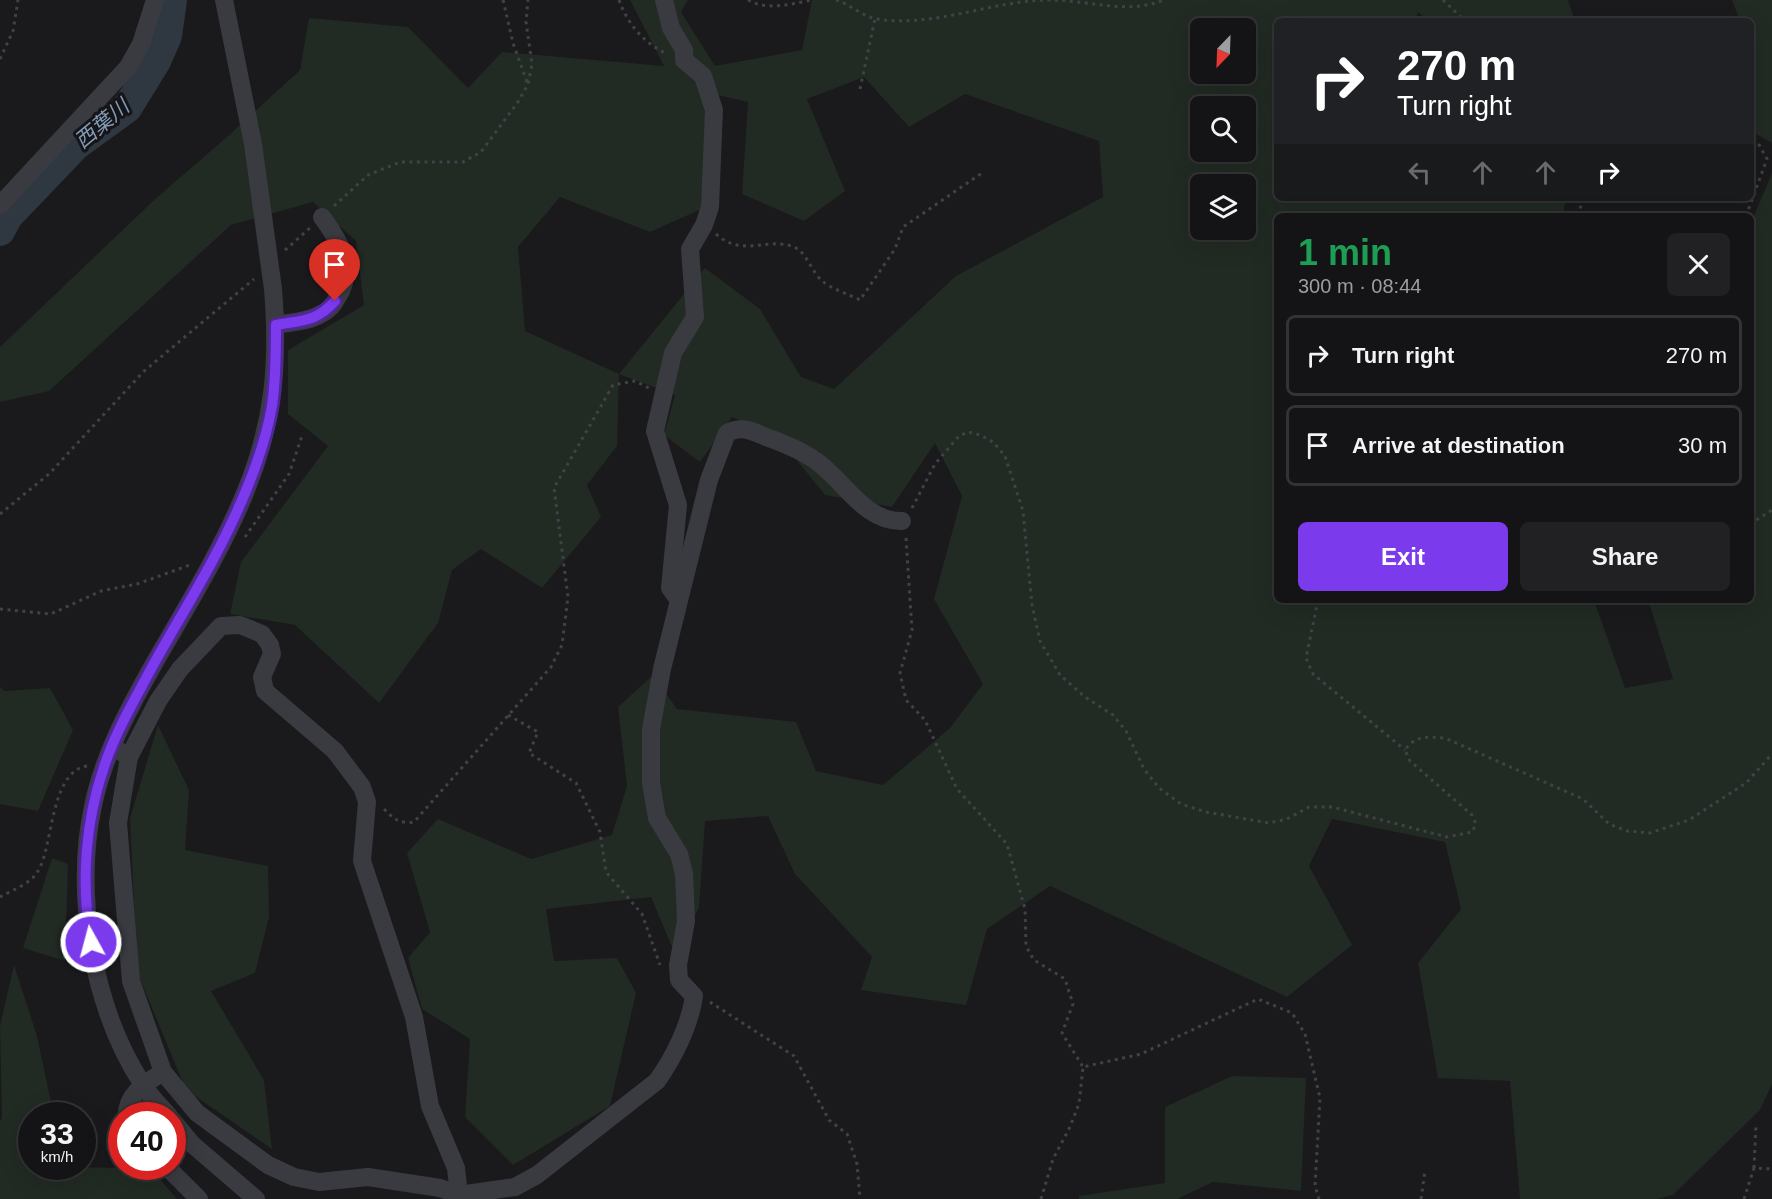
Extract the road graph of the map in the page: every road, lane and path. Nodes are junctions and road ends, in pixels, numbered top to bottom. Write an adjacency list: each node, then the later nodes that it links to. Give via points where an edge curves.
1 (18, 0): 15 (path, via 14,31)
2 (155, 0): 22 (street, via 141,44 128,67)
3 (224, 0): 27 (street, bridge, via 253,144)
4 (503, 0): 17 (path)
5 (528, 0): 17 (path, via 526,22 532,64)
6 (619, 0): 16 (path, via 643,39)
7 (664, 0): 16 (street, via 671,28 684,50)
8 (748, 0): 9 (path, via 775,6)
9 (812, 0)
10 (836, 0): 14 (path)
11 (1164, 0): 14 (path, via 1127,8 1052,0 1011,2 908,21)
12 (1443, 0): 13 (path)
13 (1462, 18)
14 (875, 19): 18 (path)
15 (0, 59)
16 (684, 60): 24 (street, via 703,76 714,110 710,207)
17 (528, 84): 23 (path, via 481,152 463,162 400,162 368,175)
18 (860, 89)
19 (1754, 142): 21 (path, via 1767,159)
20 (982, 173): 24 (path, via 903,227 895,249 860,300 823,281 798,249 783,244 745,248 723,241)
21 (1754, 194)
22 (0, 206)
23 (322, 217): 25 (path); 27 (street, via 338,238 345,257 341,293 324,313)
24 (704, 225): 28 (street, via 690,249 695,317 672,353)
25 (281, 254)
26 (257, 276): 31 (path, via 143,372 49,474)
27 (276, 325): 35 (street, via 272,407 246,492)
28 (662, 393): 36 (street, via 655,431 678,505 670,588); 39 (path, via 634,381 613,385 554,488 568,597 562,645 551,667)
29 (303, 433): 34 (path, via 289,474)
30 (1772, 510): 33 (path)
31 (0, 514)
32 (902, 521): 36 (street, via 880,517 861,505 818,461 793,447 745,428 734,429 722,442 709,480); 41 (path, via 935,464 959,436 968,432 993,442 1005,456 1023,511 1032,605 1040,642 1060,675 1113,715 1126,731 1144,769 1159,788 1180,804 1269,823 1309,807 1332,807 1447,837 1472,832 1476,824 1472,815 1410,761); 49 (path, via 912,630 900,674 906,700 926,720 957,789 1007,844 1025,909 1026,946 1034,960 1065,979 1073,1004 1062,1033)
33 (1754, 521)
34 (245, 538)
35 (216, 553): 38 (path, via 137,584 101,591 51,614); 40 (street)
36 (679, 600): 47 (street, via 651,729 651,783 657,818 678,854 684,874 686,921)
37 (1317, 603): 41 (path, via 1306,658 1313,674)
38 (0, 609)
39 (508, 714): 45 (path, via 414,822 403,823 379,804); 47 (path, via 538,732 529,753 576,783 600,832 606,872 642,914 662,970)
40 (112, 746): 43 (street); 44 (street)
41 (1406, 750): 42 (path, via 1411,741 1423,737 1445,738 1583,799 1609,824 1650,833 1689,819 1746,783)
42 (1772, 754)
43 (129, 757): 45 (street, via 180,669 221,626 240,625 262,634 270,645 272,654 262,677 265,691 335,751 362,787); 50 (street, via 118,823 131,981)
44 (104, 767): 46 (path, via 85,766 71,774 56,804 40,869 34,878); 51 (street, via 93,805 85,860 87,920 94,963 113,1027)
45 (367, 802): 60 (street, via 362,861 414,1017 430,1106 456,1168)
46 (0, 897)
47 (679, 980): 48 (street)
48 (694, 996): 60 (street, via 692,1011 657,1081 537,1175 515,1187); 63 (path, via 708,1000 794,1056 829,1120 848,1134 857,1164)
49 (1083, 1067): 64 (path, via 1079,1104 1053,1159); 65 (path, via 1141,1054 1258,999 1292,1013 1305,1034 1320,1098 1315,1186)
50 (163, 1072): 51 (street); 60 (street, via 197,1113 268,1165 294,1177 319,1182 368,1177 440,1188)
51 (143, 1085): 52 (street); 53 (street)
52 (129, 1102)
53 (157, 1102)
54 (1756, 1123): 56 (path)
55 (186, 1137): 62 (street)
56 (1754, 1168): 57 (path); 67 (path)
57 (1772, 1169)
58 (1425, 1171): 66 (path)
59 (180, 1180): 61 (street)
60 (458, 1197)
61 (200, 1199)
62 (256, 1199)
63 (860, 1199)
64 (1041, 1199)
65 (1319, 1199)
66 (1421, 1199)
67 (1744, 1199)

